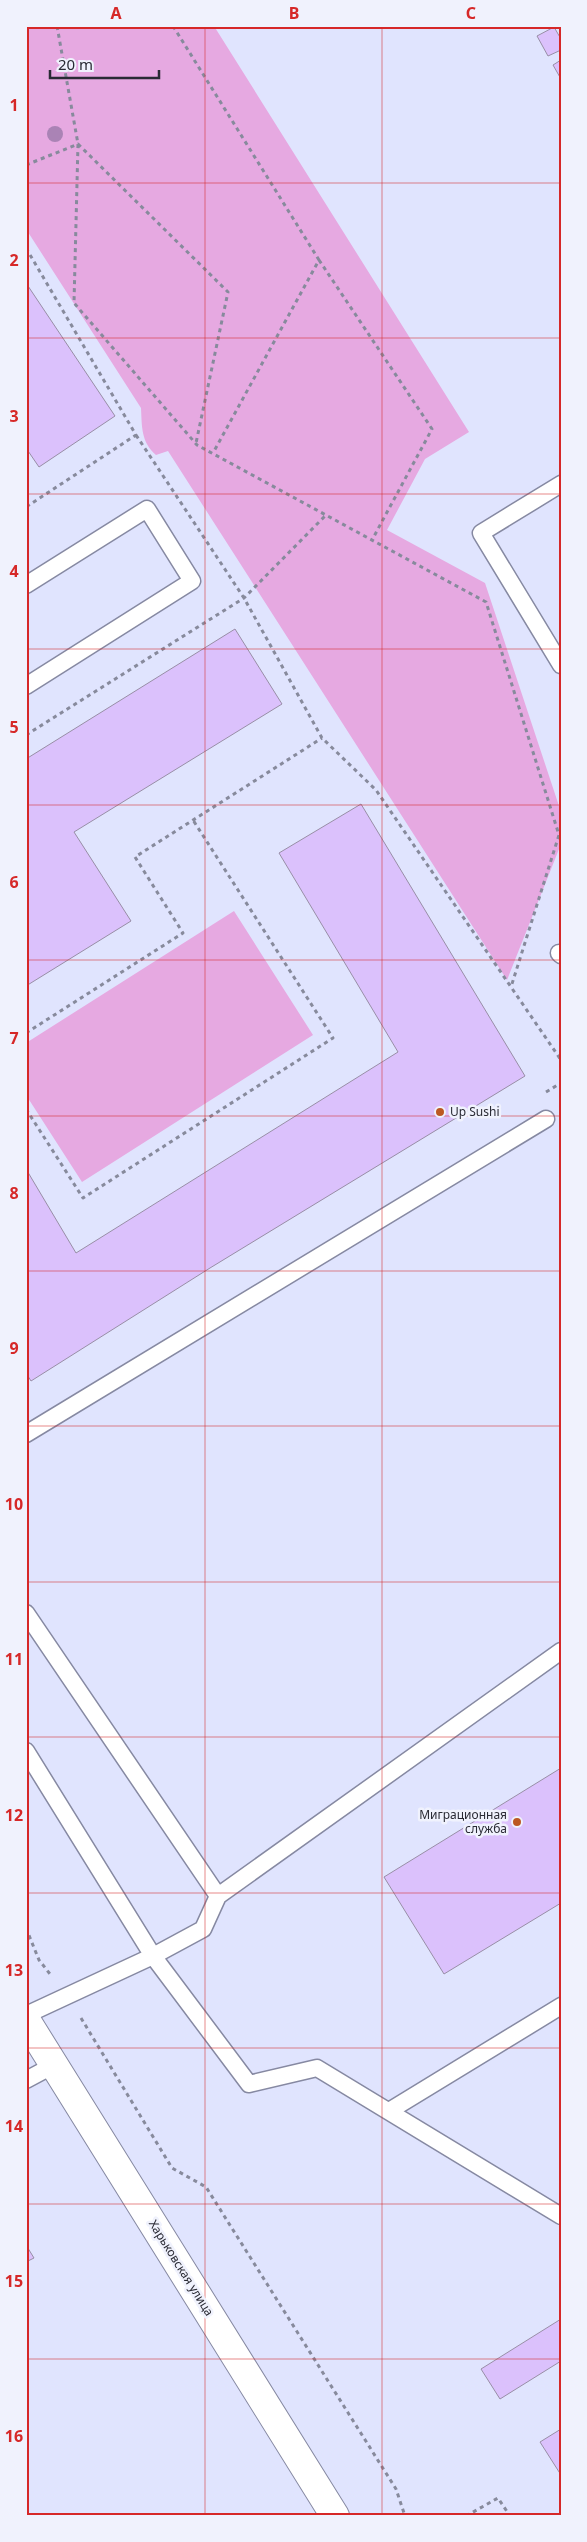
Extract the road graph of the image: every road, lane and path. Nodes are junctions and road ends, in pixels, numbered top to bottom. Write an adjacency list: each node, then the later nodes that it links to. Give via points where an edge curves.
1 (57, 26): 3 (path)
2 (173, 26): 6 (path)
3 (78, 144): 4 (path); 8 (path, via 74,303); 8 (path, via 228,292)
4 (26, 165)
5 (26, 248): 7 (path)
6 (318, 260): 9 (path); 13 (path, via 432,428)
7 (136, 435): 11 (path); 15 (path)
8 (196, 443): 9 (path)
9 (213, 453): 12 (path)
10 (561, 484): 16 (lane, via 481,532)
11 (26, 507)
12 (326, 515): 13 (path); 15 (path)
13 (372, 540): 21 (path, via 486,602 559,835)
14 (26, 585): 17 (lane, via 146,509 192,581)
15 (244, 598): 18 (path); 19 (path)
16 (561, 665)
17 (26, 686)
18 (26, 735)
19 (322, 738): 20 (path); 21 (path, via 376,790)
20 (193, 820): 22 (path, via 135,857 183,933); 24 (path, via 333,1038 83,1198)
21 (511, 987): 23 (path)
22 (26, 1033)
23 (561, 1060)
24 (26, 1109)
25 (546, 1119): 26 (lane)
26 (26, 1434)
27 (26, 1613): 30 (lane)
28 (561, 1652): 30 (lane)
29 (26, 1751): 32 (lane)
30 (218, 1896): 32 (lane, via 203,1929)
31 (26, 1928): 33 (path, via 39,1960)
32 (153, 1956): 33 (lane); 39 (lane, via 249,2084 317,2068)
33 (68, 1996): 35 (lane); 42 (path, via 172,2168 206,2187 396,2489)
34 (561, 2006): 39 (lane)
35 (26, 2014)
36 (26, 2020): 37 (street, Харьковская улица)
37 (54, 2064): 38 (lane); 41 (street, Харьковская улица)
38 (26, 2080)
39 (388, 2111): 40 (lane)
40 (561, 2216)
41 (335, 2516)
42 (406, 2516)
43 (466, 2516): 44 (path, via 498,2498)
44 (510, 2516)

